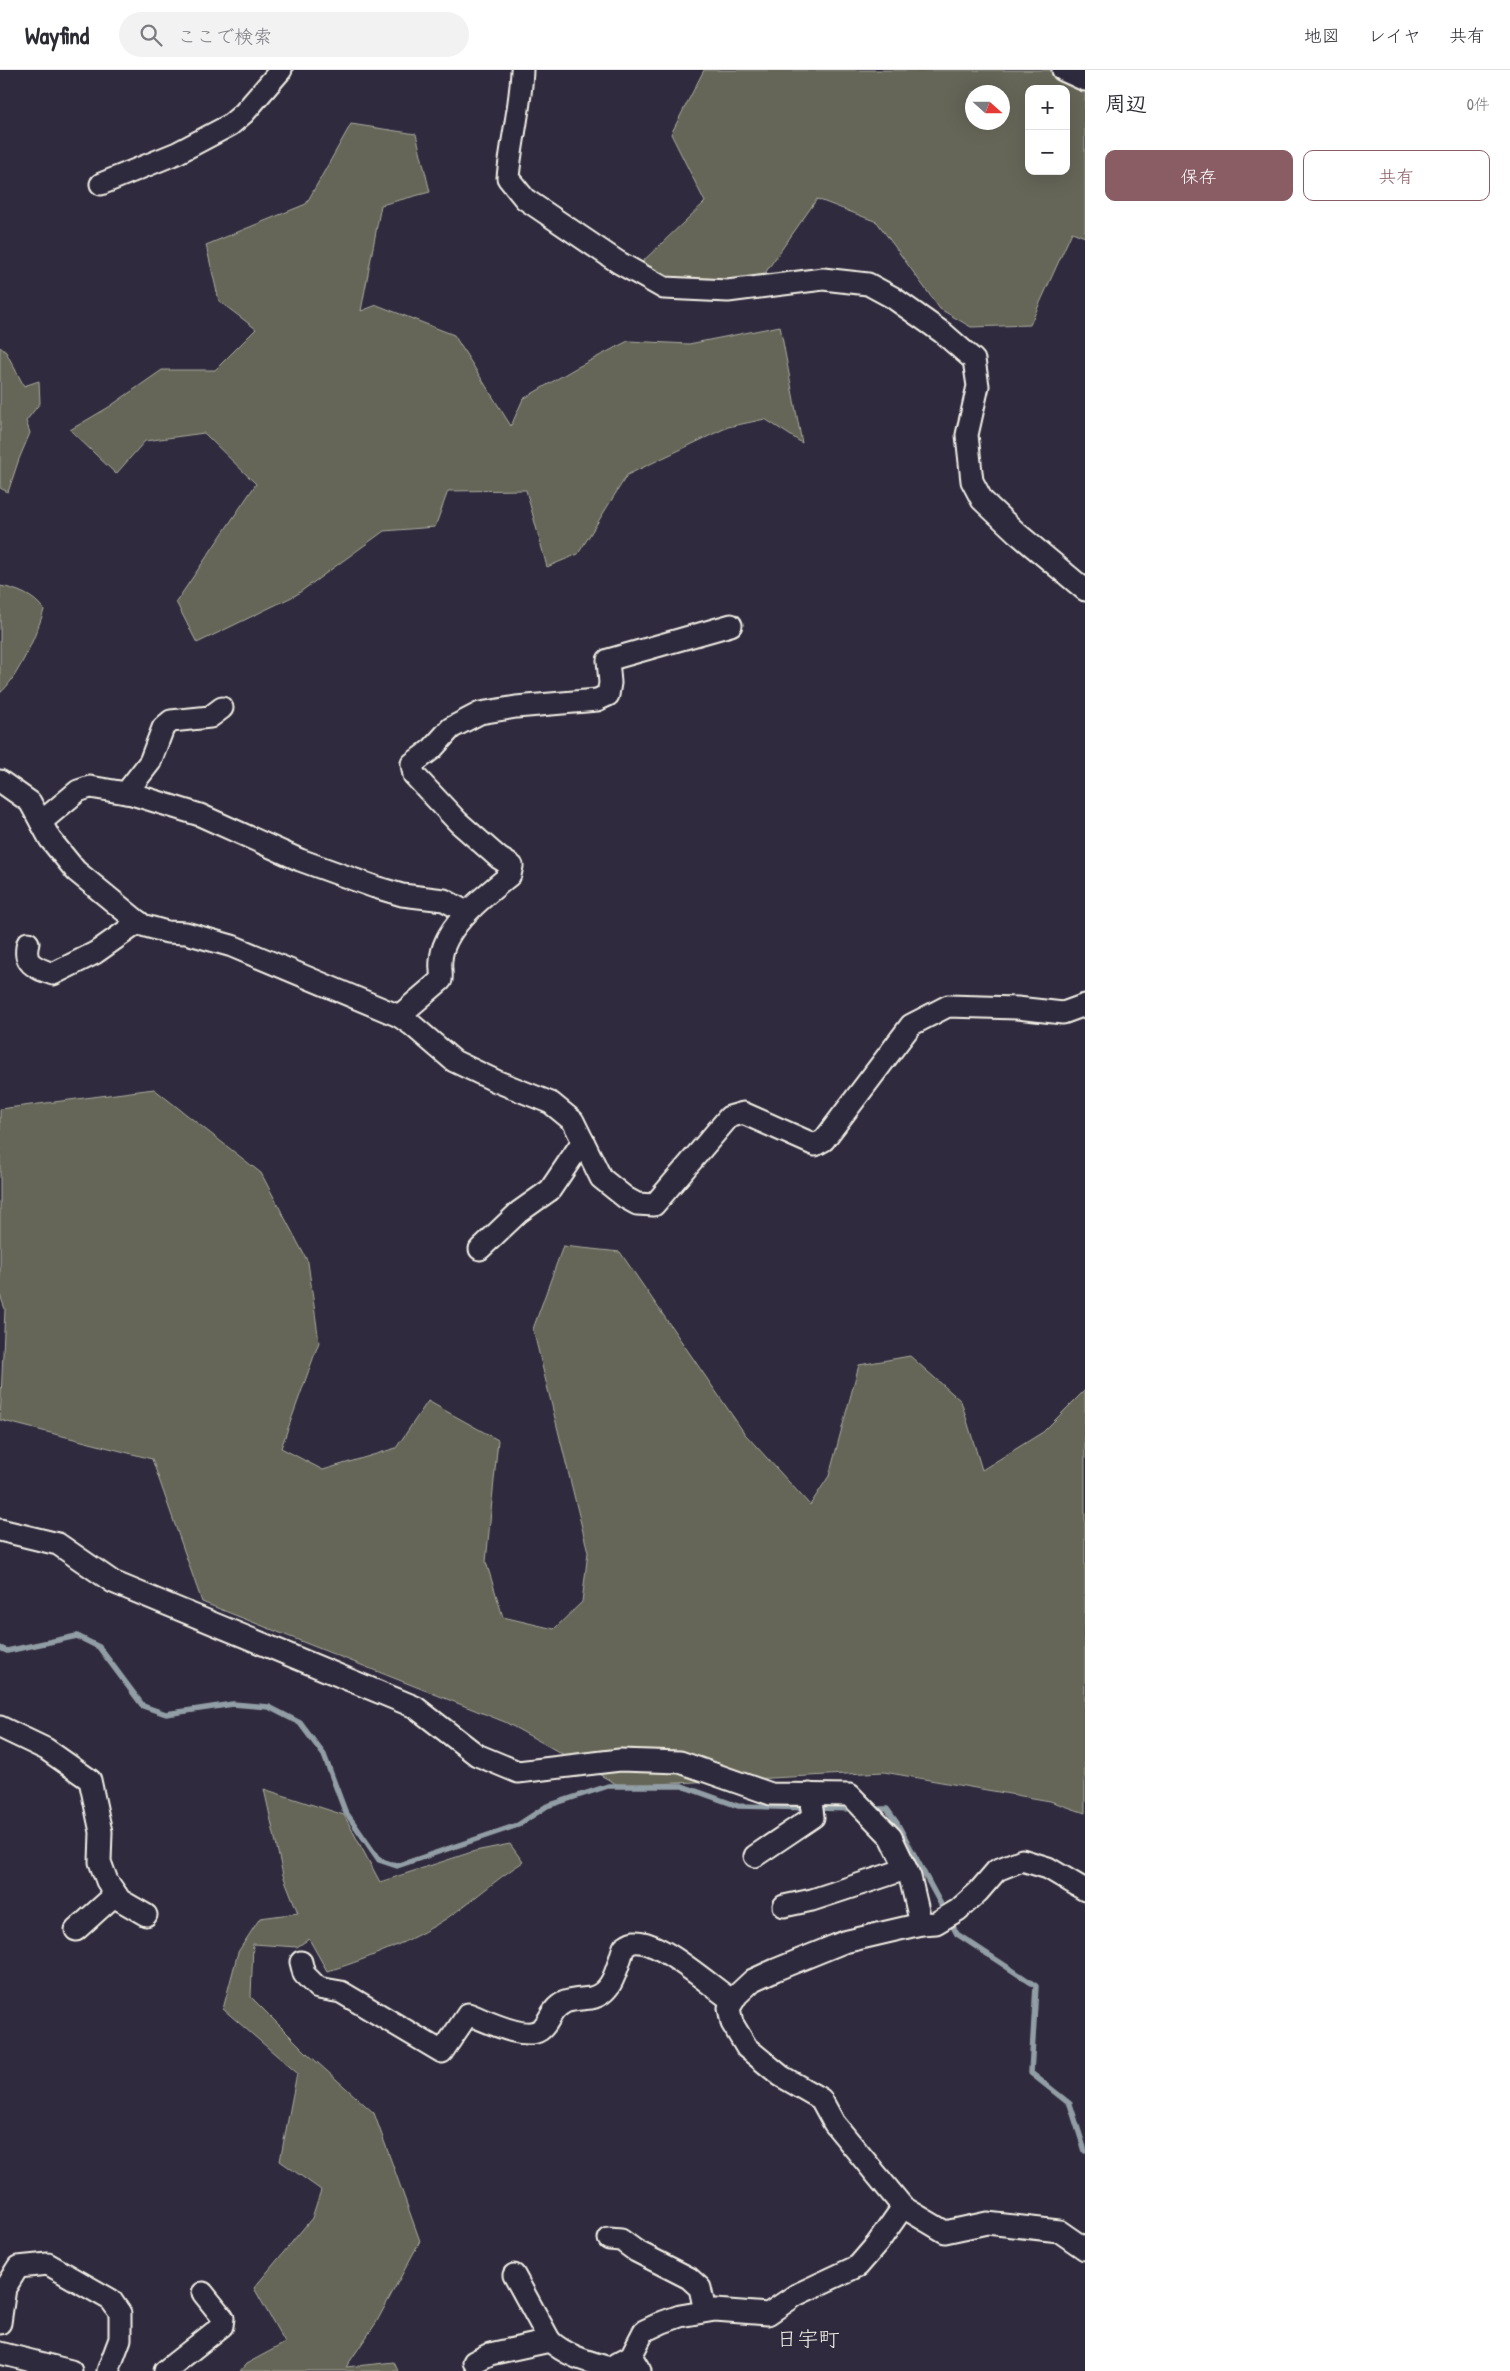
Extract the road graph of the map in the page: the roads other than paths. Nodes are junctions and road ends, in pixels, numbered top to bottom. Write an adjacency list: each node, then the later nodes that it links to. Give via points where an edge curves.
1 (281, 70): 5 (street, via 230,125 177,153)
2 (522, 70): 6 (street, via 508,178 524,199 618,262 664,288 728,291 823,279 868,284 943,333 974,360 978,386 967,435 972,481 982,500)
3 (1063, 70): 4 (street)
4 (1085, 80)
5 (101, 184)
6 (1085, 590)
7 (731, 625): 12 (street, via 608,660 608,695 596,700 480,713 451,728 432,749 412,764 414,775 458,822 512,866 510,875)
8 (222, 708): 10 (street, via 210,717 171,721 163,728 150,762)
9 (0, 781): 11 (street, via 30,802)
10 (126, 793): 11 (street, via 90,787 78,791); 12 (street, via 200,815 300,860 375,888 444,900)
11 (41, 822): 13 (street, via 50,840 76,871)
12 (466, 912): 16 (street, via 447,940 441,960 441,980)
13 (139, 922): 14 (street, via 95,953 54,974 30,963 26,951); 16 (street, via 167,932 186,933 232,946)
14 (28, 943)
15 (1085, 1005): 17 (street, via 1063,1013 948,1006 911,1025 824,1140 815,1145 743,1113 729,1117 654,1205 637,1204 601,1178)
16 (399, 1016): 17 (street, via 454,1060 551,1103 573,1121)
17 (583, 1141): 18 (street, via 550,1190 519,1212)
18 (480, 1250)
19 (0, 1530): 21 (street, via 58,1544 113,1582 415,1707 477,1755 518,1772 620,1760 680,1762 771,1794)
20 (0, 1727): 25 (street, via 46,1749 90,1780 101,1832 100,1862)
21 (811, 1803): 22 (street); 23 (street, via 850,1794 890,1837)
22 (755, 1856)
23 (906, 1870): 26 (street); 28 (street)
24 (1085, 1890): 28 (street, via 1048,1868 1022,1860 997,1870 958,1910)
25 (116, 1894): 27 (street, via 120,1900); 29 (street)
26 (784, 1906)
27 (146, 1915)
28 (929, 1924): 31 (street, via 844,1942 753,1980)
29 (76, 1930)
30 (301, 1962): 31 (street, via 304,1974 318,1988 342,1992 442,2052 468,2014 522,2034 533,2033 542,2029 554,2009 567,2001 600,1996 610,1986 624,1946 633,1942 648,1943 669,1954)
31 (733, 2001): 32 (street, via 729,2008 732,2024 747,2048 781,2076 821,2099 834,2123)
32 (903, 2207): 34 (street, via 945,2232 987,2224 1059,2230); 37 (street, via 858,2266 796,2295 768,2314)
33 (609, 2239): 37 (street, via 621,2240 689,2278 700,2288)
34 (1085, 2249)
35 (514, 2275): 39 (street)
36 (203, 2293): 46 (street, via 223,2318 222,2326)
37 (705, 2311): 42 (street, via 680,2316 644,2331)
38 (0, 2323): 45 (street, via 5,2288 18,2267 48,2264 111,2300 120,2313 120,2339)
39 (550, 2341): 41 (street, via 490,2354); 43 (street, via 582,2360)
40 (0, 2353): 44 (street)
41 (474, 2362)
42 (636, 2363): 43 (street, via 616,2364)
43 (613, 2370)
44 (71, 2371)
45 (108, 2371)
46 (165, 2371)

